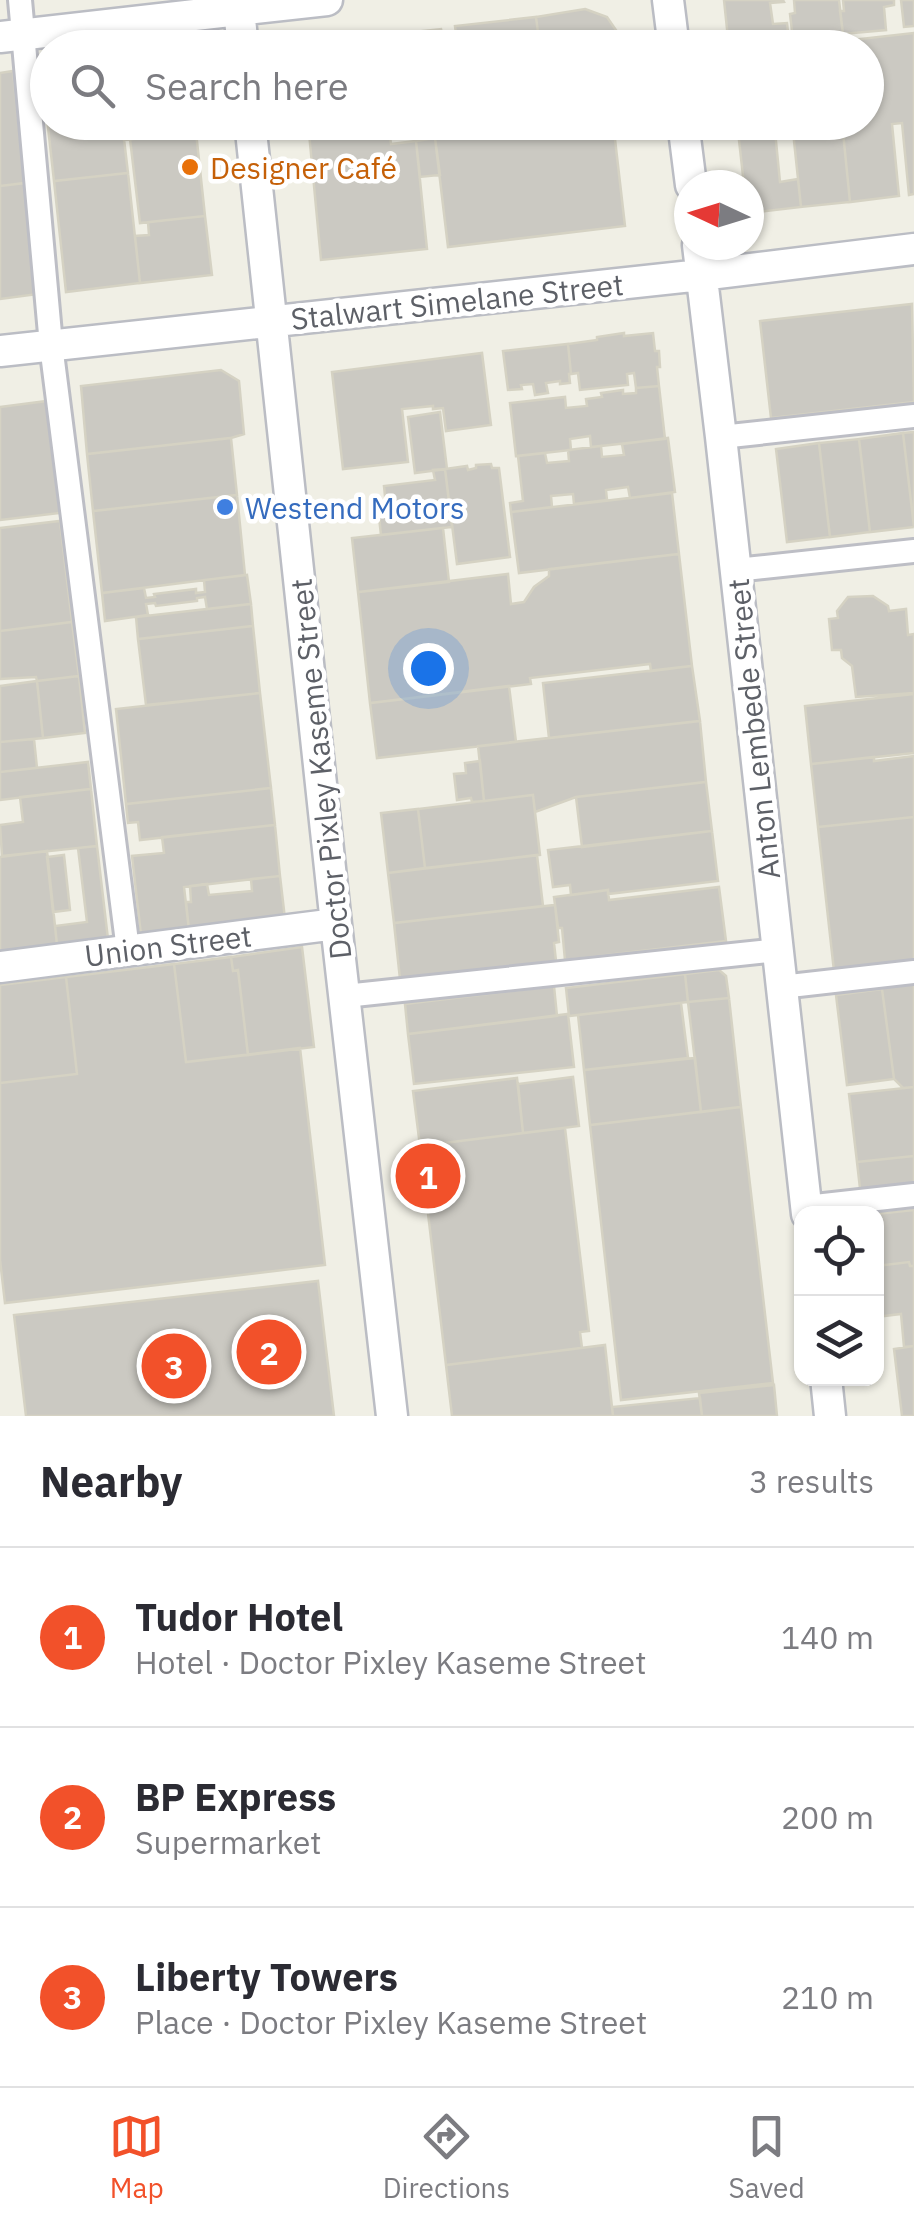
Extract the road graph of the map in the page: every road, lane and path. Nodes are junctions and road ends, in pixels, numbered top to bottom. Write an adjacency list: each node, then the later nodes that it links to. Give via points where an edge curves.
1 (20, 0): 7 (street)
2 (326, 0): 4 (main road)
3 (668, 0): 6 (main road)
4 (238, 6): 5 (main road)
5 (57, 30)
6 (672, 30)
7 (12, 36): 15 (street)
8 (252, 140): 14 (main road, Doctor Pixley Kaseme Street)
9 (685, 140): 10 (main road)
10 (688, 170)
11 (914, 248): 12 (main road, Stalwart Simelane Street)
12 (764, 256)
13 (700, 260): 14 (main road, Stalwart Simelane Street); 18 (main road, Anton Lembede Street)
14 (271, 321): 15 (main road, Stalwart Simelane Street); 21 (main road, Doctor Pixley Kaseme Street)
15 (51, 345): 16 (main road, Stalwart Simelane Street); 22 (street)
16 (0, 351)
17 (914, 416): 18 (street)
18 (722, 437): 20 (main road, Anton Lembede Street)
19 (914, 551): 20 (street)
20 (736, 570): 23 (main road, Anton Lembede Street)
21 (336, 924): 22 (main road, Union Street); 27 (main road, Doctor Pixley Kaseme Street)
22 (128, 950): 24 (main road, Union Street)
23 (778, 950): 26 (main road, Anton Lembede Street); 27 (street)
24 (0, 966)
25 (914, 972): 26 (street)
26 (781, 987): 29 (main road, Anton Lembede Street)
27 (345, 996): 32 (main road, Doctor Pixley Kaseme Street)
28 (914, 1196): 30 (street)
29 (806, 1206)
30 (837, 1206)
31 (827, 1386): 33 (main road)
32 (392, 1416)
33 (830, 1416)

